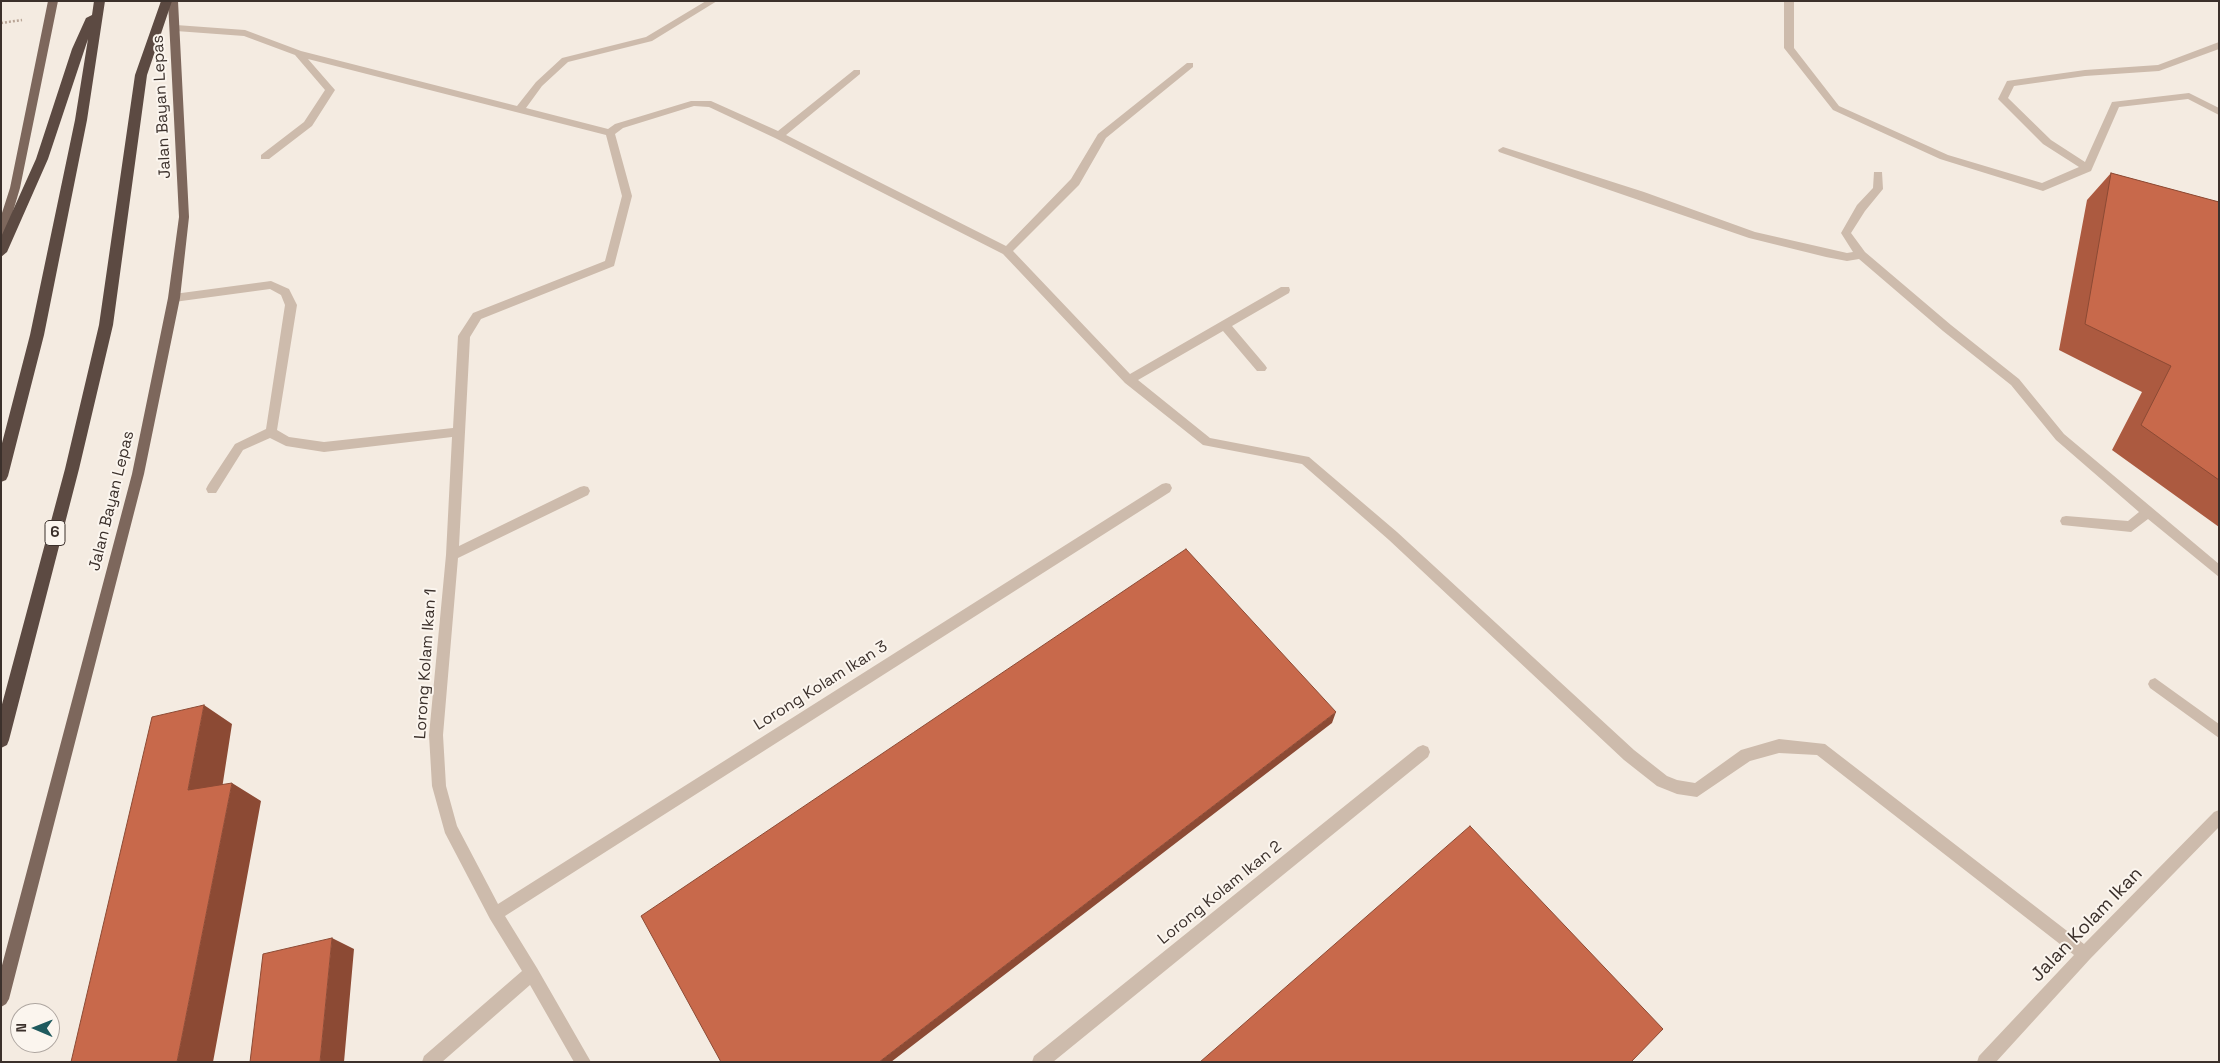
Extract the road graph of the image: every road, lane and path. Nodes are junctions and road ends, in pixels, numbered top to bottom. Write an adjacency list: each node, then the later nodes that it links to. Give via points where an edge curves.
1 (53, 1): 20 (main road, via 15,188)
2 (99, 1): 22 (highway, via 78,48 42,160); 31 (highway, via 81,120 37,335)
3 (167, 1): 41 (highway, Jalan Bayan Lepas / 6, via 141,75 106,325)
4 (173, 1): 7 (main road, Jalan Bayan Lepas)
5 (714, 1): 12 (street, via 649,39 565,60 539,84)
6 (1789, 1): 18 (street, via 1789,48 1836,108 1944,157 2044,187)
7 (176, 28): 9 (street, via 245,33); 25 (main road, Jalan Bayan Lepas, via 184,217)
8 (2219, 44): 18 (street, via 2159,68 2010,83 2003,99 2047,142)
9 (298, 53): 12 (street); 17 (street, via 330,90 308,124)
10 (1190, 65): 21 (street, via 1102,136 1075,182)
11 (857, 72): 15 (street)
12 (518, 111): 14 (street)
13 (2219, 112): 18 (street, via 2189,96 2115,104)
14 (610, 133): 15 (street, via 619,126 702,103 711,104); 30 (street, Lorong Kolam Ikan 1, via 627,196 610,263 477,316 464,336)
15 (779, 136): 21 (street)
16 (1503, 150): 23 (street, via 1753,235 1826,254)
17 (265, 157)
18 (2087, 168)
19 (1878, 175): 23 (street, via 1878,189 1861,208 1846,233)
20 (1, 234)
21 (1007, 251): 28 (street)
22 (1, 252)
23 (1862, 255): 35 (street, via 2016,382 2060,437)
24 (1285, 290): 26 (street)
25 (174, 298): 29 (street, via 271,285 285,292 291,305); 47 (main road, Jalan Bayan Lepas, via 138,474)
26 (1224, 324): 27 (street); 28 (street)
27 (1261, 368)
28 (1129, 380): 45 (street, via 1206,442 1305,460 1662,781 1697,790 1746,755 1779,746 1820,749)
29 (271, 432): 30 (street, via 286,441 324,447); 33 (street, via 239,447)
30 (458, 432): 37 (street, Lorong Kolam Ikan 1)
31 (1, 476)
32 (1166, 488): 44 (street, Lorong Kolam Ikan 3)
33 (212, 489)
34 (584, 491): 37 (street)
35 (2147, 512): 36 (street, via 2130,527); 38 (street)
36 (2066, 521)
37 (452, 555): 44 (street, Lorong Kolam Ikan 1, via 436,735 439,786 450,828)
38 (2219, 572)
39 (2155, 684): 40 (street)
40 (2219, 732)
41 (1, 740)
42 (1422, 752): 50 (street, Lorong Kolam Ikan 2)
43 (2218, 820): 45 (street, Jalan Kolam Ikan)
44 (495, 914): 46 (street, Lorong Kolam Ikan 1)
45 (2085, 954): 51 (street, Jalan Kolam Ikan)
46 (532, 973): 48 (street); 49 (street, Lorong Kolam Ikan 1)
47 (1, 999)
48 (430, 1062)
49 (582, 1062)
50 (1040, 1062)
51 (1985, 1062)

